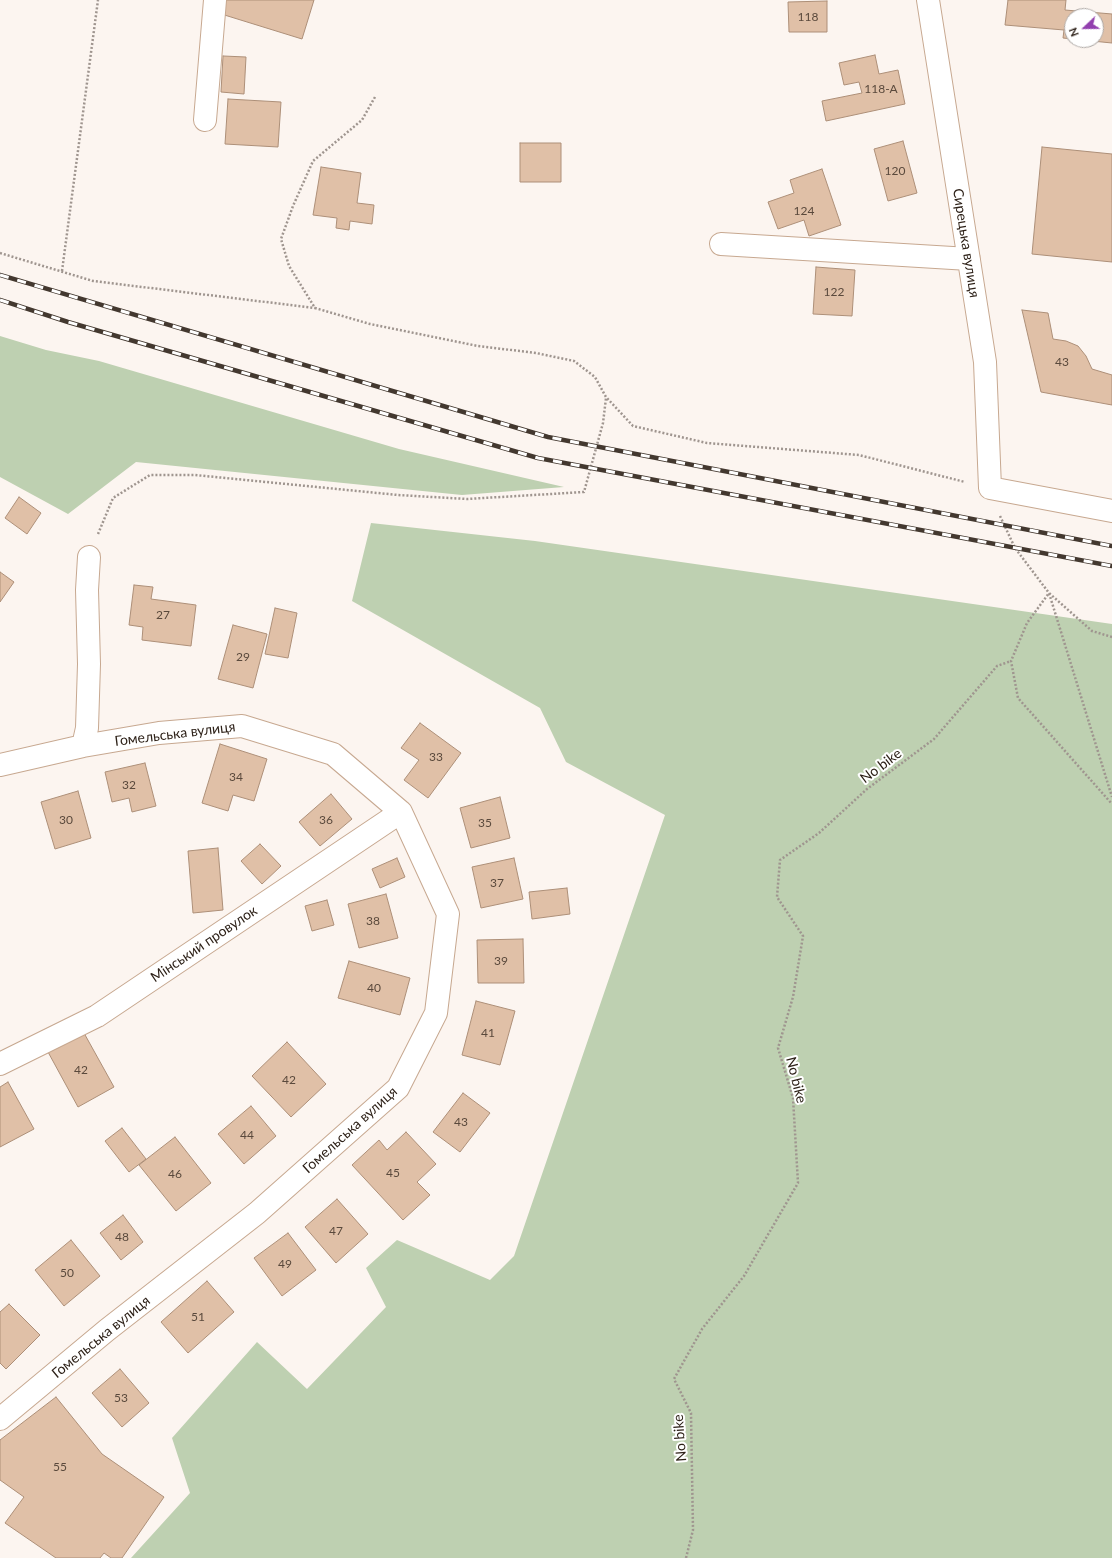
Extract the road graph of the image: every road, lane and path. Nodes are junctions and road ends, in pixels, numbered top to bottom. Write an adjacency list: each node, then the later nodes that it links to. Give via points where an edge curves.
1 (98, 0): 9 (path)
2 (215, 0): 5 (street)
3 (928, 0): 8 (street, Сирецька вулиця)
4 (375, 97): 10 (path, via 362,120 313,160 281,239 289,266)
5 (205, 120)
6 (721, 244): 8 (street)
7 (0, 253): 9 (path)
8 (969, 259): 12 (street, Сирецька вулиця, via 985,362)
9 (62, 271): 10 (path, via 94,281)
10 (315, 308): 11 (path, via 378,326 478,346 536,353 574,361 595,377)
11 (606, 397): 12 (path, via 633,426 707,443 859,455); 14 (path, via 603,424 584,492 467,499 398,496 195,475 150,475 113,498)
12 (990, 488): 13 (street); 15 (path, via 1004,527 1015,548)
13 (1112, 511)
14 (89, 557): 18 (street, via 89,664 87,720)
15 (1049, 593): 16 (path, via 1092,631); 17 (path, via 1027,623); 20 (path)
16 (1112, 637)
17 (1011, 661): 21 (path, via 1018,698); 25 (path, No bike, via 997,666 934,739 867,789 819,833 780,860 777,897 803,936 793,997 778,1048 793,1098 798,1183 744,1276 702,1329 674,1380 691,1414 693,1530)
18 (83, 746): 19 (street, Гомельська вулиця); 22 (street, Гомельська вулиця, via 159,733 242,726 333,754)
19 (0, 765)
20 (1112, 797)
21 (1112, 804)
22 (401, 812): 23 (street, Мінський провулок, via 97,1016); 24 (street, Гомельська вулиця, via 448,914 436,1013 398,1088 257,1213 107,1330)
23 (0, 1064)
24 (0, 1419)
25 (686, 1558)

